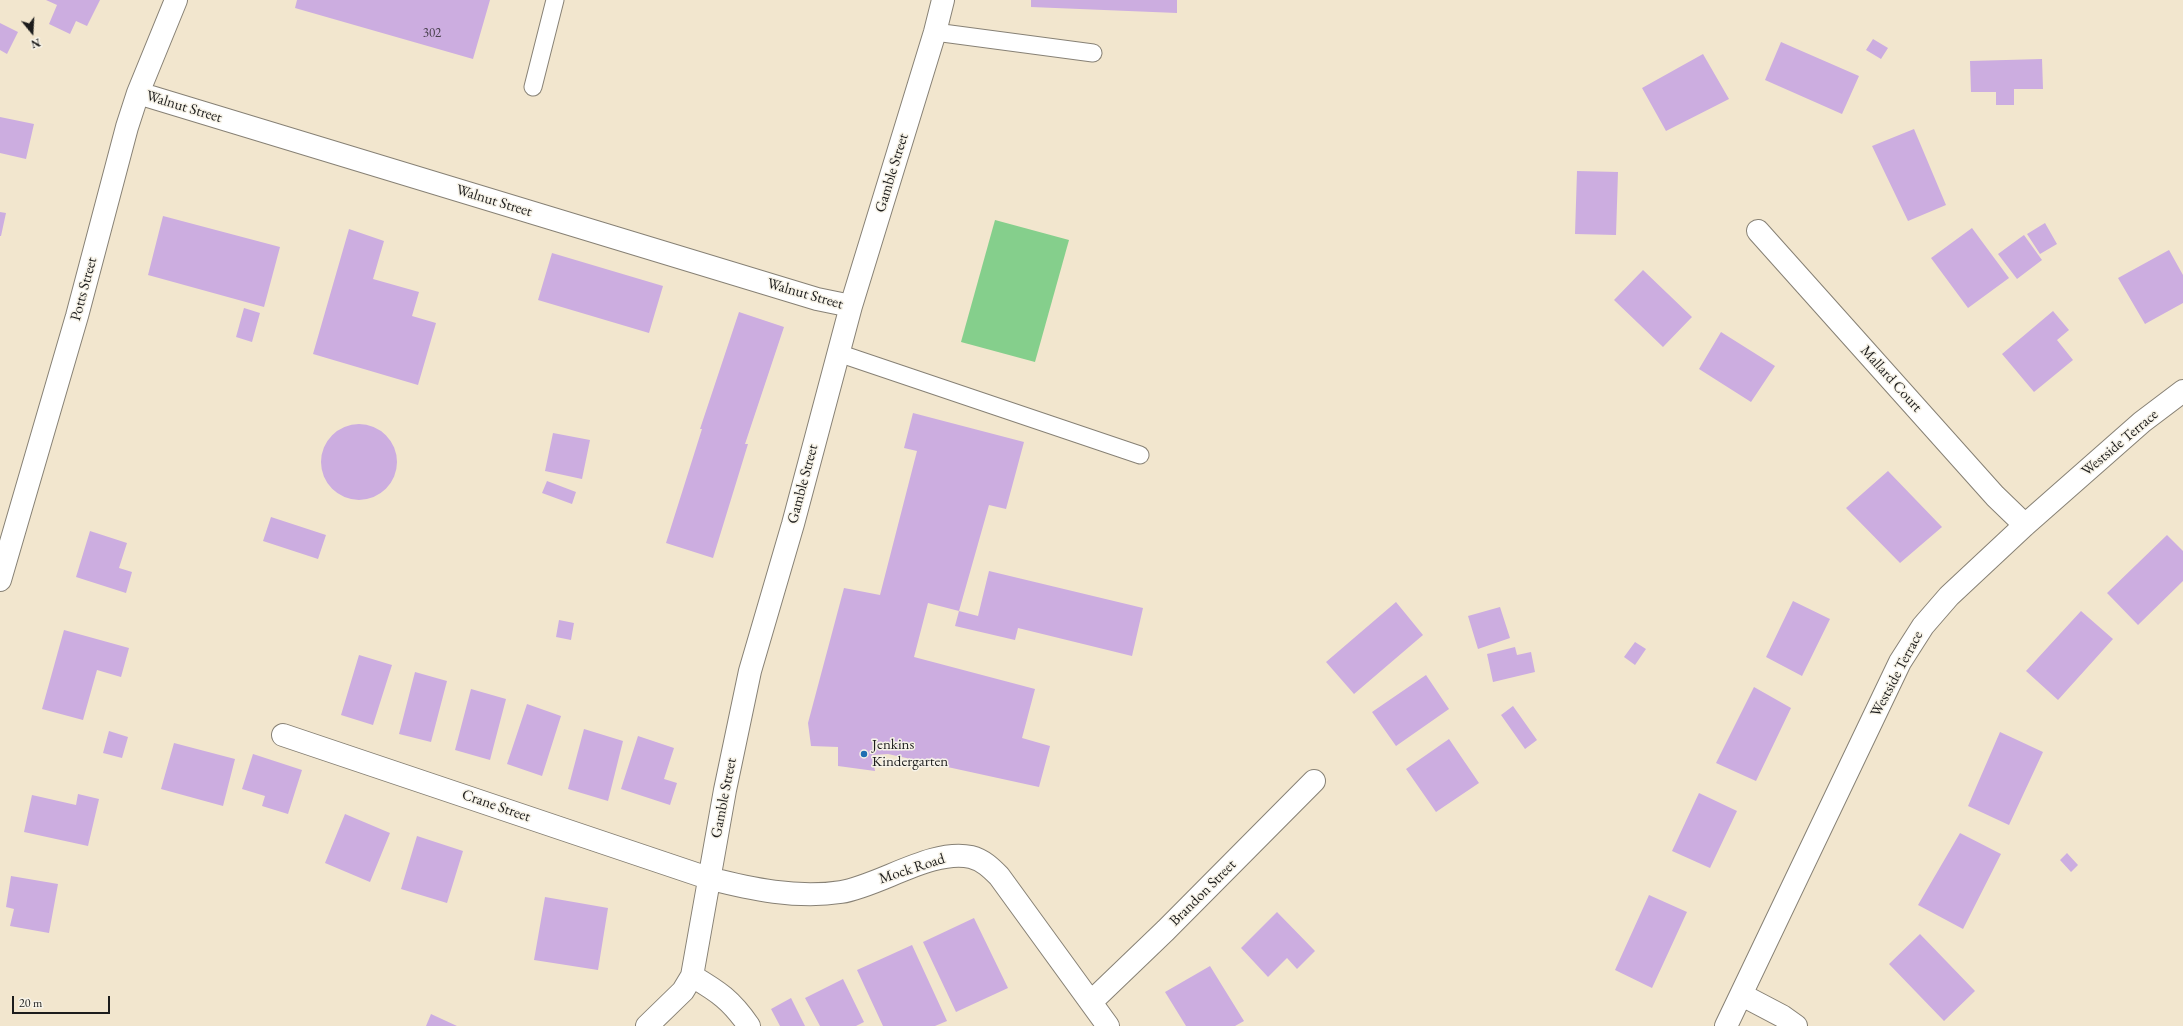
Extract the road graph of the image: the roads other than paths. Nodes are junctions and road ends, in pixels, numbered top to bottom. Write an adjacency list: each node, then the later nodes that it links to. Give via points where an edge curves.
1 (176, 0): 7 (street, Potts Street)
2 (555, 0): 6 (lane)
3 (943, 0): 4 (street, Gamble Street)
4 (935, 32): 5 (lane); 9 (street, Gamble Street)
5 (1093, 53)
6 (532, 87)
7 (138, 93): 9 (street, Walnut Street, via 817,298); 14 (street, Potts Street, via 75,323)
8 (1758, 231): 13 (street, Mallard Court, via 1995,496)
9 (851, 306): 10 (street, Gamble Street)
10 (838, 353): 12 (lane); 17 (street, Gamble Street, via 793,524 750,671)
11 (2183, 391): 13 (street, Westside Terrace, via 2142,422)
12 (1140, 456)
13 (2025, 525): 19 (street, Westside Terrace, via 1949,596 1923,626 1900,662)
14 (0, 580)
15 (283, 735): 17 (street, Crane Street)
16 (1314, 781): 20 (street, Brandon Street)
17 (708, 878): 18 (street, Gamble Street); 20 (street, Mock Road, via 751,889 816,894 841,892 859,887 938,859 954,856 972,858 987,864 999,876)
18 (692, 976): 21 (street, via 683,991); 22 (street, via 725,996)
19 (1742, 995): 24 (street, Westside Terrace); 25 (street)
20 (1091, 1002): 23 (street, Mock Road)
21 (647, 1026)
22 (749, 1026)
23 (1108, 1026)
24 (1726, 1026)
25 (1796, 1026)

